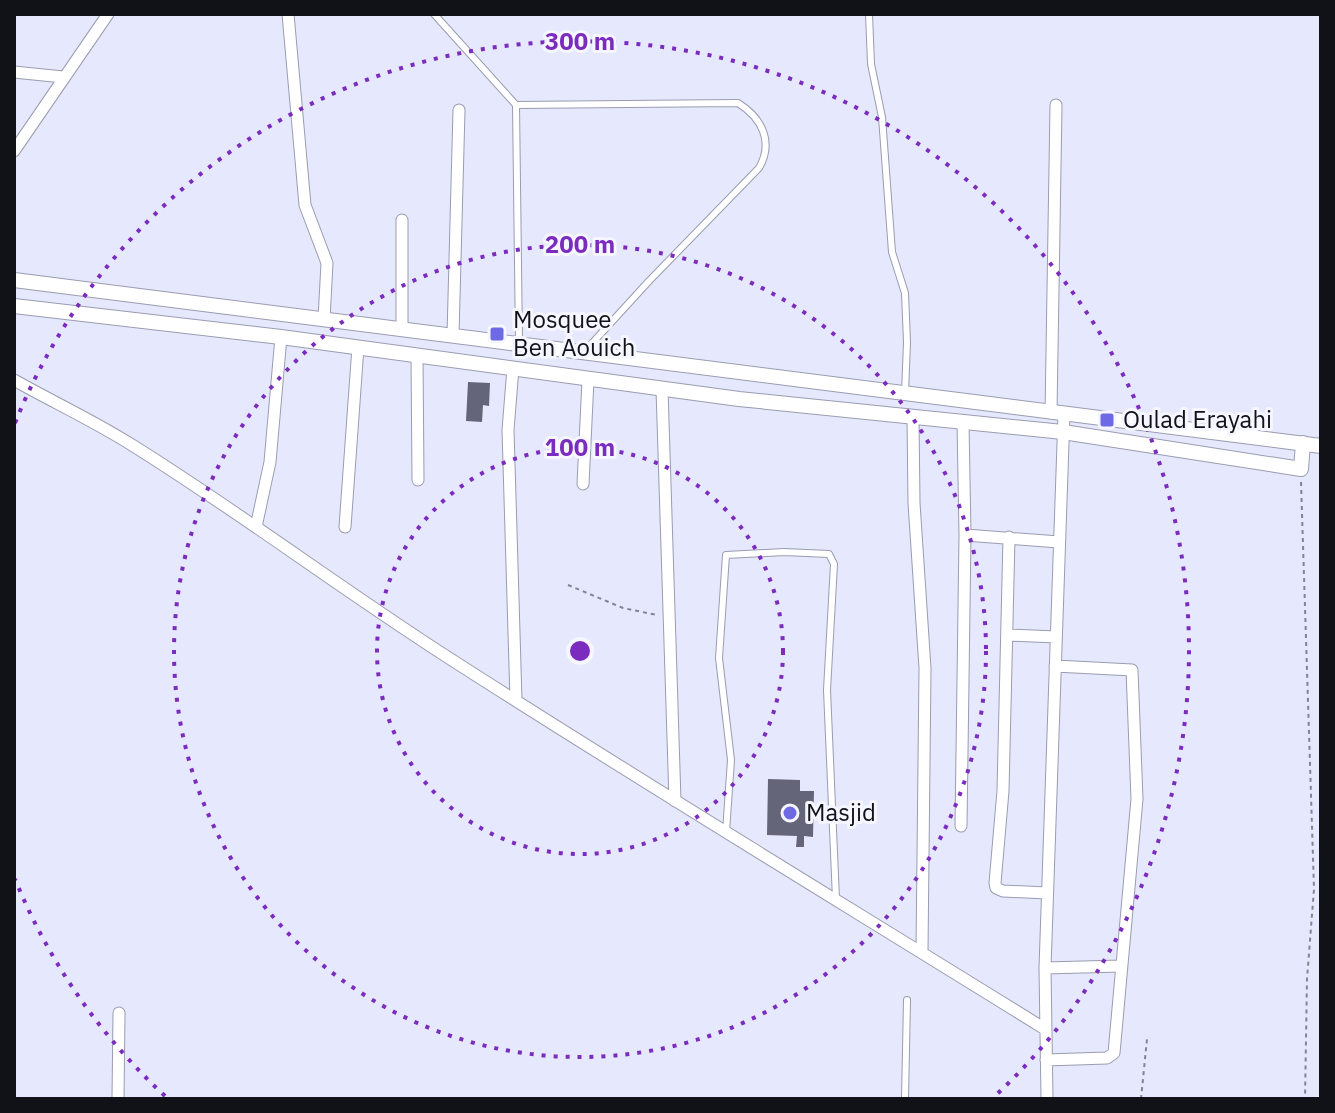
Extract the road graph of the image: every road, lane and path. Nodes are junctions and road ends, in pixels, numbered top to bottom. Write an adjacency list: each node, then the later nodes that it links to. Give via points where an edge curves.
1 (108, 14): 6 (street)
2 (288, 14): 14 (street, via 305,205 327,263)
3 (434, 14): 7 (lane)
4 (869, 14): 27 (lane, via 892,252 905,293)
5 (14, 72): 6 (street)
6 (63, 77): 10 (street)
7 (516, 105): 18 (lane); 20 (lane, via 738,103 756,120 766,141 759,168)
8 (1056, 105): 29 (street)
9 (459, 110): 16 (street)
10 (14, 151)
11 (402, 220): 15 (street)
12 (14, 280): 14 (street)
13 (14, 306): 17 (street)
14 (324, 319): 15 (street)
15 (402, 327): 16 (street)
16 (453, 335): 18 (street)
17 (281, 337): 19 (street); 38 (street, via 270,462)
18 (519, 344): 20 (street)
19 (358, 347): 21 (street); 39 (street)
20 (584, 352): 25 (street)
21 (417, 355): 22 (street); 36 (street)
22 (513, 368): 24 (street); 48 (street, via 508,430)
23 (14, 380): 38 (street, via 129,443)
24 (588, 380): 26 (street); 37 (street)
25 (806, 381): 27 (street); 28 (street)
26 (662, 389): 28 (street); 44 (street)
27 (905, 394): 29 (street)
28 (803, 406): 30 (street)
29 (1058, 413): 32 (street); 33 (street)
30 (913, 417): 31 (street); 54 (street, via 925,668)
31 (963, 422): 32 (street); 40 (street)
32 (1063, 432): 35 (street); 42 (street)
33 (1303, 443): 34 (street); 35 (street)
34 (1321, 446)
35 (1301, 469): 66 (path, via 1314,889)
36 (418, 480)
37 (583, 484)
38 (256, 527): 48 (street)
39 (345, 527)
40 (965, 535): 41 (street); 50 (street)
41 (1009, 537): 42 (street); 45 (street)
42 (1059, 542): 46 (street)
43 (568, 585): 44 (path, via 623,608)
44 (670, 616): 49 (street)
45 (1007, 635): 46 (street); 52 (street, via 995,883 1003,891)
46 (1056, 637): 47 (street)
47 (1055, 666): 52 (street); 55 (street, via 1133,673 1137,799)
48 (516, 700): 49 (street)
49 (675, 801): 51 (street)
50 (961, 826)
51 (726, 832): 53 (street); 53 (lane, via 731,760 719,658 726,555 829,554 834,564 827,690)
52 (1047, 893): 56 (street)
53 (836, 899): 54 (street)
54 (922, 952): 59 (street)
55 (1121, 966): 56 (street); 61 (street, via 1112,1056)
56 (1045, 968): 59 (street)
57 (907, 1000): 63 (lane)
58 (119, 1013): 62 (street)
59 (1045, 1029): 61 (street)
60 (1147, 1039): 65 (path)
61 (1046, 1060): 64 (street)
62 (118, 1099)
63 (905, 1099)
64 (1047, 1099)
65 (1141, 1099)
66 (1305, 1099)

